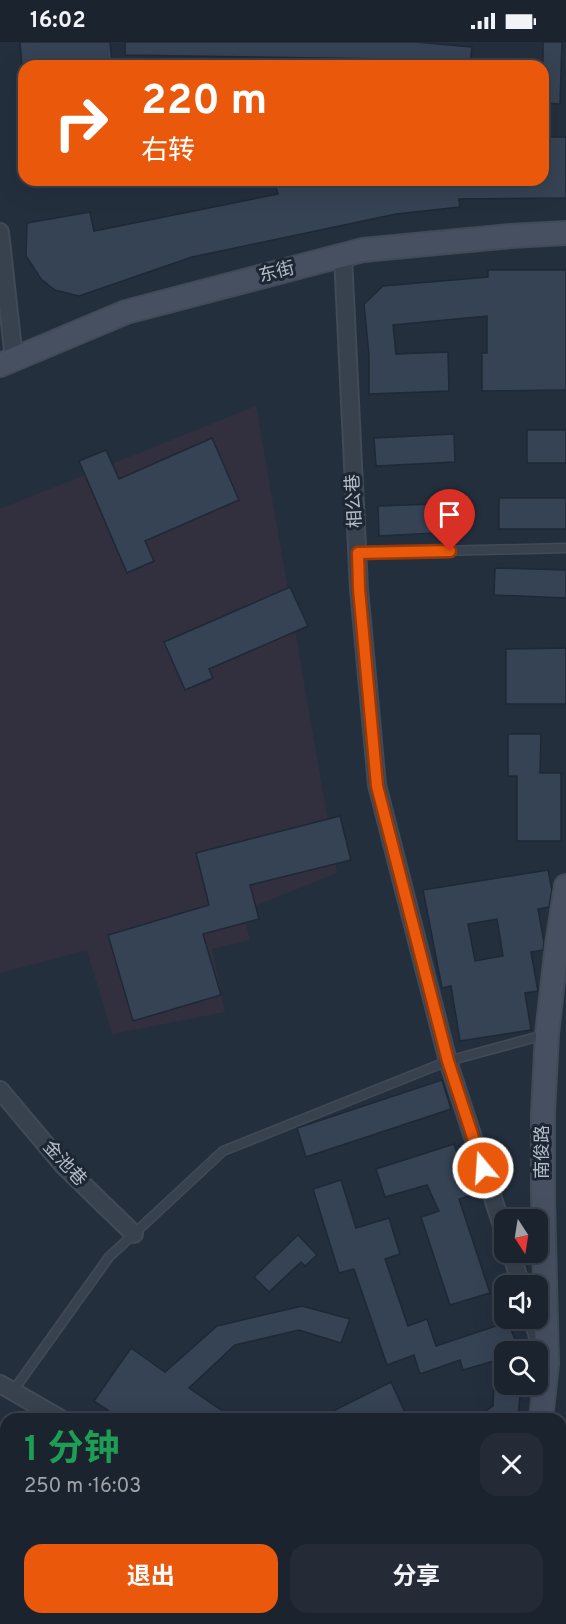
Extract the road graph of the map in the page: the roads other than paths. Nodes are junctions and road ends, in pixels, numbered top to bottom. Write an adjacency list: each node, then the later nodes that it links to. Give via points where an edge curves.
1 (566, 223): 5 (main road, 东街, via 468,227 285,255 93,312)
2 (0, 232): 5 (street)
3 (566, 233): 4 (main road, 东街, via 363,250)
4 (343, 256): 5 (main road, 东街, via 126,312); 7 (street, 相公巷)
5 (7, 354)
6 (566, 548): 7 (lane)
7 (358, 553): 10 (street, 相公巷, via 377,786)
8 (566, 886): 9 (main road, 南俊路)
9 (547, 1034): 10 (lane); 14 (main road, 南俊路, via 543,1113)
10 (448, 1061): 12 (street, 相公巷); 13 (lane, via 223,1151)
11 (0, 1090): 13 (street, 金池巷, via 63,1165)
12 (496, 1209)
13 (134, 1234): 15 (lane, via 109,1257)
14 (546, 1341)
15 (7, 1387): 17 (street)
16 (544, 1395): 18 (main road, 南俊路)
17 (51, 1413)
18 (542, 1413)

